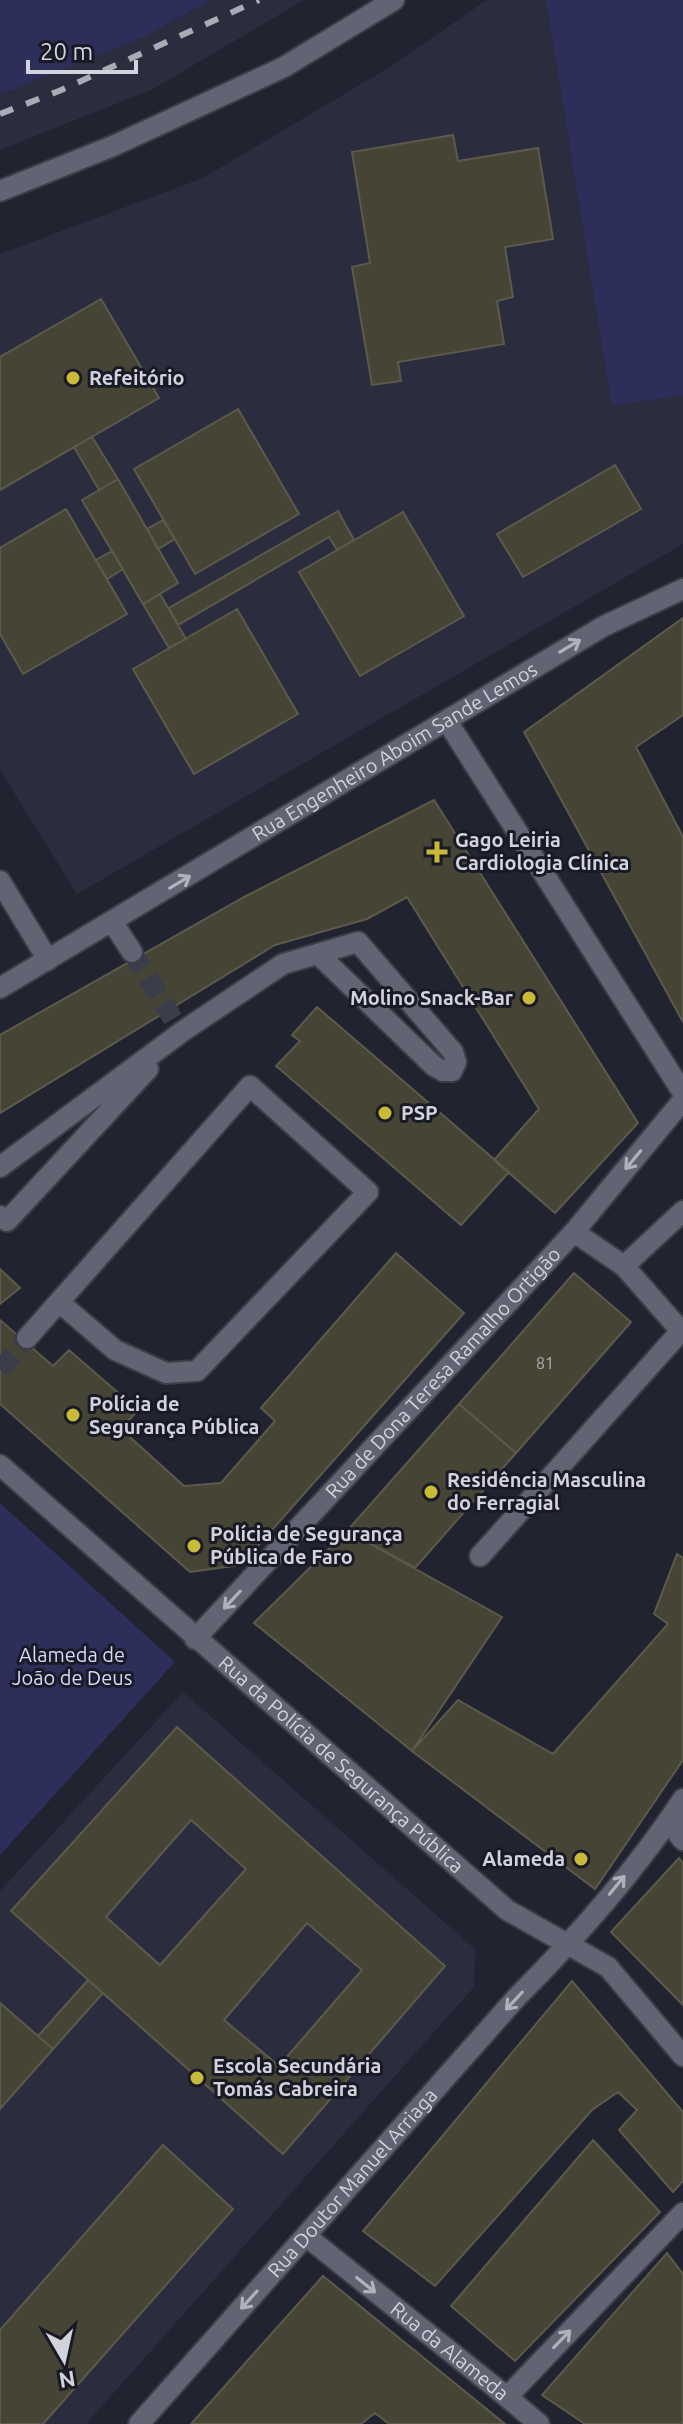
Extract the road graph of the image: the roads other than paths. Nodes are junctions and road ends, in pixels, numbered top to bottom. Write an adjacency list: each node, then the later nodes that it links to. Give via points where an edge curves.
1 (394, 0): 2 (street, via 284,67)
2 (0, 191)
3 (683, 589): 4 (street, Rua Engenheiro Aboim Sande Lemos, one-way to 3, via 604,626)
4 (447, 721): 6 (street, Rua Engenheiro Aboim Sande Lemos, one-way to 4); 12 (street)
5 (0, 881): 9 (street)
6 (113, 923): 7 (street); 9 (street, Rua Engenheiro Aboim Sande Lemos)
7 (132, 952)
8 (318, 954): 8 (street, via 358,942 453,1052 452,1071 434,1066); 11 (street, via 283,964)
9 (48, 960): 10 (street)
10 (0, 988)
11 (178, 1025): 14 (street); 16 (street, via 7,1221)
12 (683, 1093)
13 (683, 1100): 17 (street, Rua de Dona Teresa Ramalho Ortigão, one-way to 17)
14 (0, 1167)
15 (683, 1211): 18 (street)
16 (0, 1216)
17 (574, 1232): 18 (street); 23 (street, Rua de Dona Teresa Ramalho Ortigão, one-way to 23)
18 (624, 1266): 22 (street, via 681,1331)
19 (59, 1302): 19 (street, via 250,1086 368,1192 197,1371 166,1373 115,1350); 20 (street)
20 (27, 1338)
21 (0, 1465): 23 (street, Rua da Polícia de Segurança Pública)
22 (480, 1556)
23 (195, 1639): 27 (street, Rua da Polícia de Segurança Pública, via 507,1910)
24 (683, 1799): 25 (street, Rua Doutor Manuel Arriaga)
25 (676, 1816): 26 (street); 27 (street, Rua Doutor Manuel Arriaga, one-way to 25)
26 (683, 1840)
27 (569, 1946): 28 (street, Rua da Polícia de Segurança Pública, via 608,1967); 30 (street, Rua Doutor Manuel Arriaga, one-way to 30, via 517,1997)
28 (683, 2056)
29 (683, 2213): 31 (street, Rua da Alameda, one-way to 29)
30 (306, 2236): 31 (street, Rua da Alameda, one-way to 31); 32 (street, Rua Doutor Manuel Arriaga, one-way to 32)
31 (507, 2397): 33 (street)
32 (139, 2424)
33 (539, 2424)

